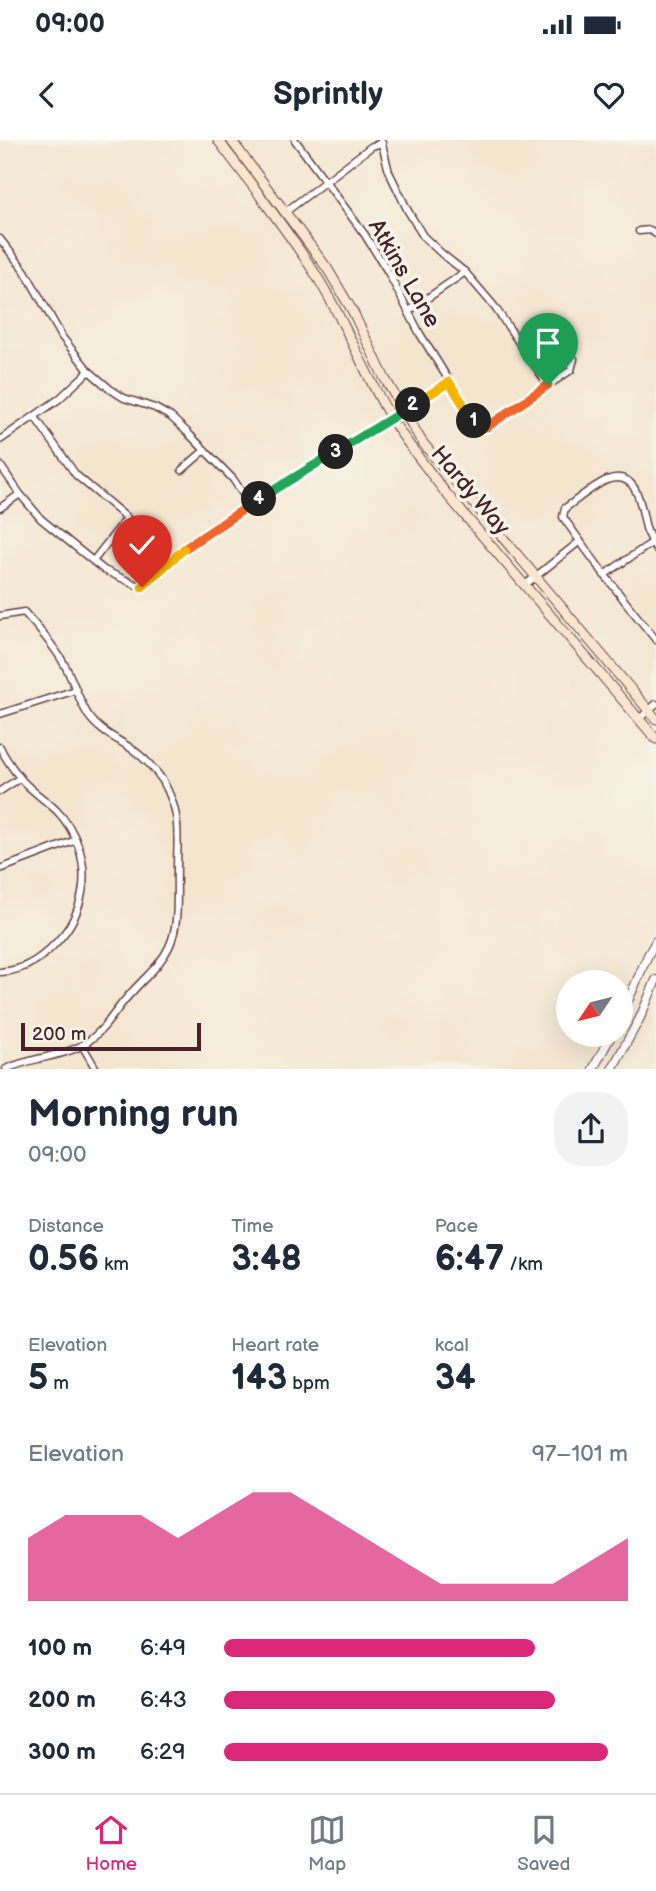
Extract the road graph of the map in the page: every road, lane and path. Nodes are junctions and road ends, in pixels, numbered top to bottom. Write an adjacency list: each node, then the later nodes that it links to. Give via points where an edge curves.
1 (218, 140): 7 (main road, Hardy Way)
2 (231, 140): 6 (main road, Hardy Way)
3 (295, 140): 5 (street, Atkins Lane)
4 (381, 141): 5 (street); 11 (street, via 389,172 423,236)
5 (327, 181): 6 (street); 12 (street, Atkins Lane)
6 (286, 212): 7 (street); 17 (main road, Hardy Way, via 327,268)
7 (277, 218): 19 (main road, Hardy Way, via 342,320)
8 (639, 231): 9 (street)
9 (656, 234)
10 (0, 239): 14 (street)
11 (465, 272): 12 (street); 16 (street)
12 (409, 310): 15 (street, Atkins Lane)
13 (574, 359): 16 (street, via 571,370)
14 (89, 371): 18 (street); 21 (street, via 124,398 171,417)
15 (449, 382): 16 (street, Atkins Lane, via 478,427 487,427); 17 (street)
16 (548, 385)
17 (404, 411): 19 (street); 31 (main road, Hardy Way, via 429,451)
18 (35, 416): 20 (street); 29 (street, via 76,475 127,518)
19 (392, 419): 25 (street); 32 (main road, Hardy Way, via 445,492)
20 (0, 440)
21 (205, 450): 23 (street); 25 (street)
22 (0, 465): 24 (street)
23 (182, 470)
24 (20, 494): 26 (street); 29 (street, via 41,519)
25 (250, 505): 29 (street, via 180,551 142,587)
26 (0, 508)
27 (580, 541): 28 (street, via 564,517 565,508 617,478 632,484 638,494); 30 (street); 31 (street)
28 (654, 545): 30 (street)
29 (93, 561)
30 (604, 575): 34 (street)
31 (535, 577): 32 (street); 36 (main road, Hardy Way)
32 (525, 585): 38 (main road, Hardy Way)
33 (0, 616): 35 (street, via 24,612 63,662)
34 (656, 640)
35 (76, 690): 37 (street); 50 (street, via 100,728 143,758 163,782 172,800 178,835 176,924 169,946 104,1028)
36 (652, 707): 38 (street); 39 (main road, Hardy Way)
37 (0, 714)
38 (639, 719): 40 (main road, Hardy Way)
39 (656, 719)
40 (656, 740)
41 (0, 747): 42 (street)
42 (20, 778): 43 (street); 44 (street, via 57,811)
43 (0, 791)
44 (76, 840): 45 (street); 47 (street, via 84,882 72,922 43,956 21,968)
45 (0, 869)
46 (656, 941): 49 (street)
47 (0, 972)
48 (656, 980): 55 (street)
49 (634, 987)
50 (82, 1045): 52 (street); 53 (street)
51 (605, 1047): 54 (street)
52 (6, 1069)
53 (96, 1069)
54 (593, 1069)
55 (612, 1069)

